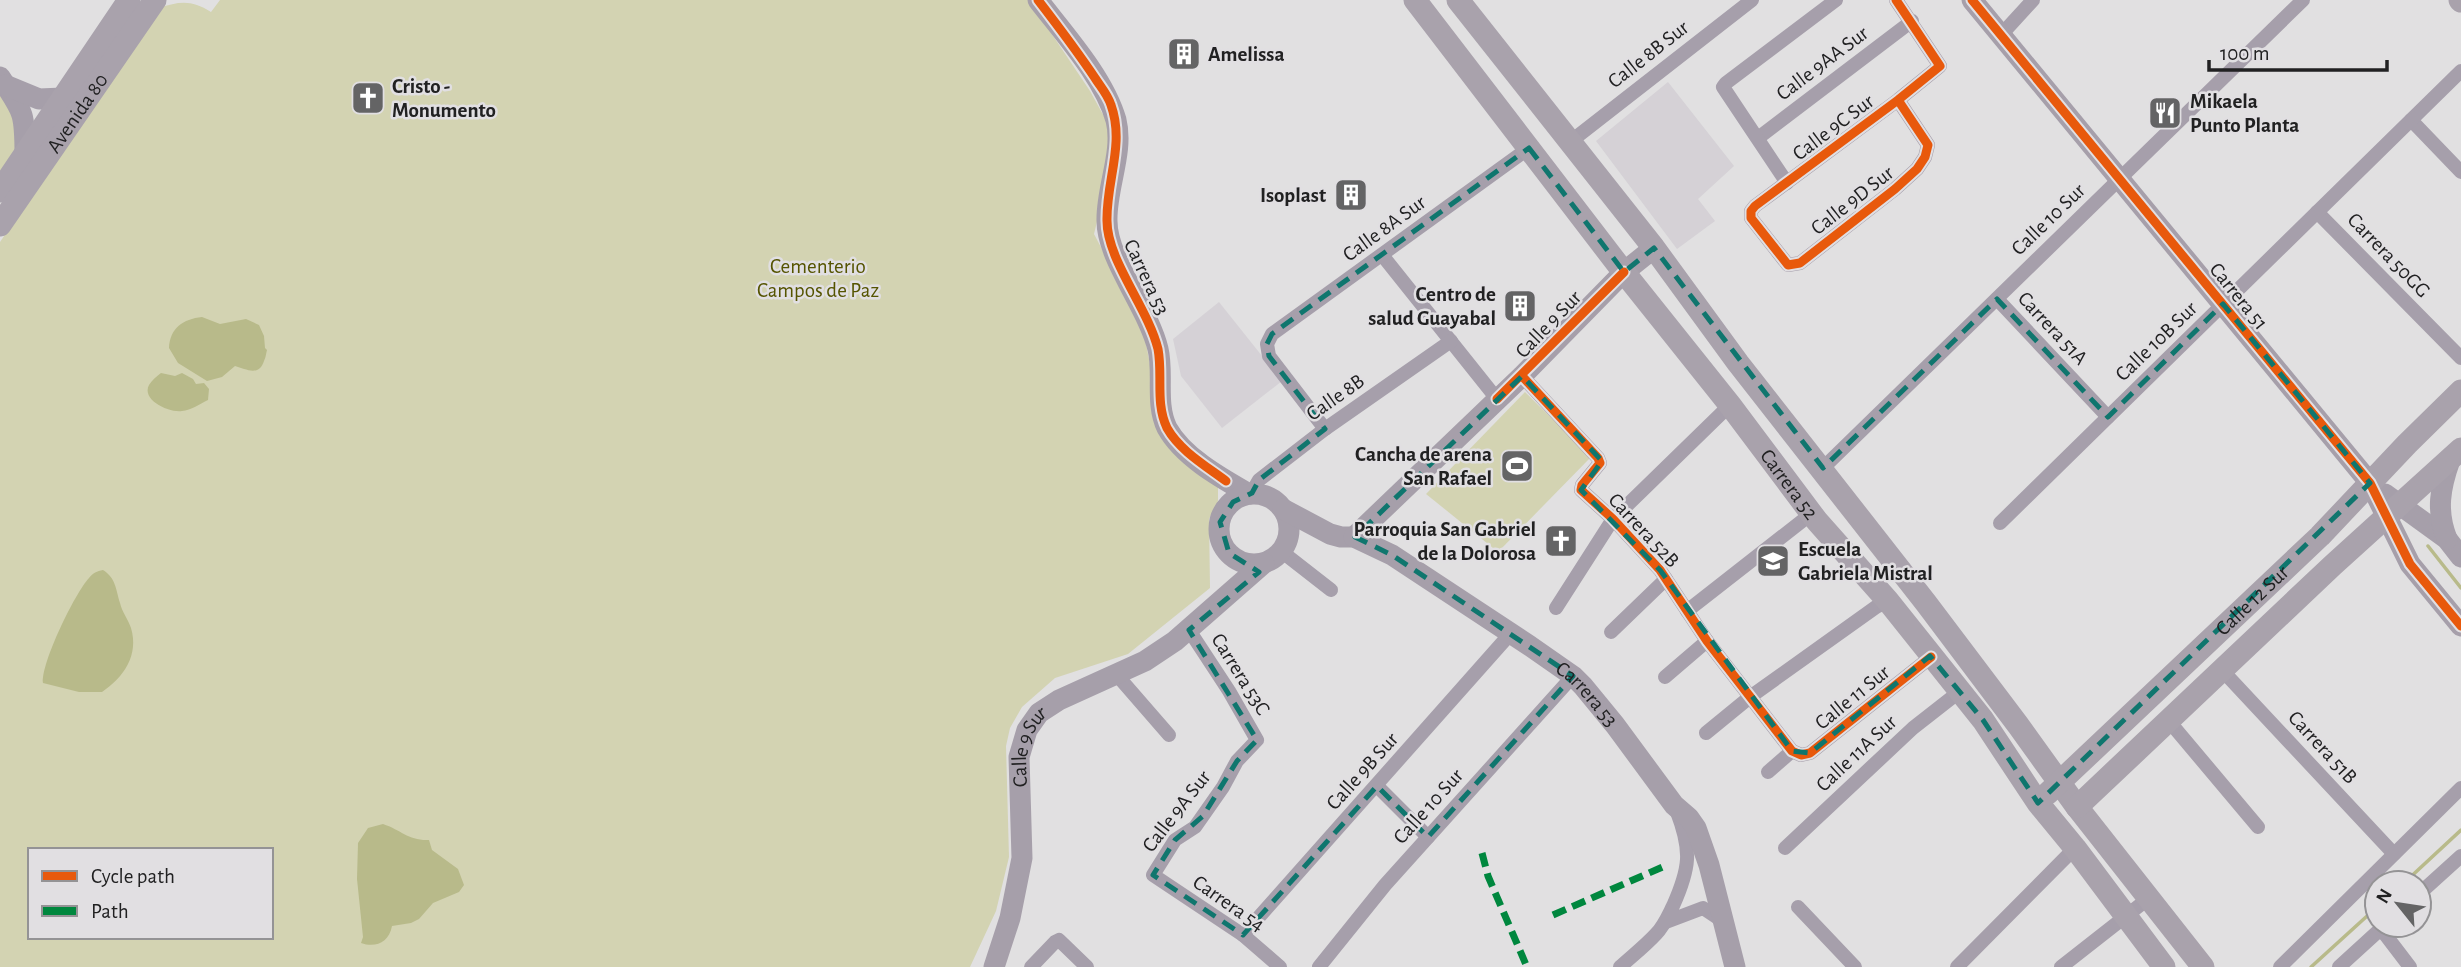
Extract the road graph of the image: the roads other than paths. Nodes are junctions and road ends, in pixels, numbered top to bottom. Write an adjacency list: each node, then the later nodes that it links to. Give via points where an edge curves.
1 (129, 0): 16 (main road, Avenida 80)
2 (155, 0): 29 (main road, Avenida 80)
3 (1038, 0): 46 (street, Carrera 53, via 1083,59 1110,102 1117,125 1107,221 1110,241 1151,328 1167,428)
4 (1415, 0): 21 (main road, Carrera 52)
5 (1458, 0): 20 (main road, Carrera 52)
6 (1752, 0): 20 (street, Calle 8B Sur)
7 (1836, 0): 19 (street, via 1723,88)
8 (1896, 0): 12 (street)
9 (2033, 0): 13 (street)
10 (2303, 0): 24 (street, Calle 10 Sur)
11 (1975, 1): 13 (street, Carrera 51)
12 (1912, 21): 17 (street, Calle 9C Sur, via 1940,66); 19 (street, Calle 9AA Sur)
13 (2001, 35): 24 (street, Carrera 51)
14 (2461, 71): 18 (street, Calle 10B Sur)
15 (3, 81): 16 (street, via 35,98); 22 (street, via 24,120)
16 (63, 98): 22 (main road, Avenida 80)
17 (1898, 100): 25 (street, Calle 9C Sur); 28 (street, Calle 9D Sur, via 1928,145 1917,169 1895,190 1800,263 1788,265)
18 (2411, 120): 23 (street); 27 (street, Calle 10B Sur)
19 (1758, 138): 25 (street)
20 (1570, 142): 30 (main road, Carrera 52)
21 (1529, 148): 31 (street, Calle 8A Sur); 32 (main road, Carrera 52)
22 (25, 154): 26 (main road, Avenida 80)
23 (2461, 172)
24 (2119, 179): 33 (street, Calle 10 Sur); 34 (street, Carrera 51)
25 (1787, 183): 28 (street, Calle 9C Sur, via 1755,206)
26 (0, 191)
27 (2317, 212): 34 (street, Calle 10B Sur); 36 (street, Carrera 50GG)
28 (1751, 218)
29 (0, 225)
30 (1654, 248): 32 (street, Calle 9 Sur); 44 (main road, Carrera 52)
31 (1382, 255): 35 (street); 42 (street, Calle 8A Sur, via 1272,334 1267,344 1269,356)
32 (1624, 272): 37 (street, Calle 9 Sur); 40 (main road, Carrera 52)
33 (1997, 299): 41 (street, Carrera 51A); 44 (street, Calle 10 Sur)
34 (2223, 304): 41 (street, Calle 10B Sur); 45 (street, Carrera 51)
35 (1451, 341): 39 (street); 42 (street, Calle 8B)
36 (2461, 358)
37 (1522, 376): 39 (street, Calle 9 Sur); 50 (street, Carrera 52B, via 1598,457 1600,463 1581,487)
38 (2461, 391): 45 (main road, Calle 12 Sur)
39 (1497, 399): 53 (street, Calle 9 Sur)
40 (1730, 405): 49 (main road, Carrera 52); 50 (street)
41 (2108, 417): 51 (street, Calle 10B Sur)
42 (1325, 429): 46 (street, Calle 8B)
43 (2456, 454): 48 (main road, Calle 12 Sur); 54 (street, via 2439,502)
44 (1822, 468): 82 (main road, Carrera 52)
45 (2370, 484): 48 (street, Carrera 51); 82 (main road, Calle 12 Sur)
46 (1244, 497): 47 (street, via 1271,498); 55 (street, via 1220,522)
47 (1283, 509): 52 (street, Carrera 53); 56 (street, via 1289,531)
48 (2393, 511): 54 (street, Carrera 51); 64 (street, Carrera 51, via 2410,564); 70 (main road, Calle 12 Sur)
49 (1811, 514): 61 (main road, Carrera 52); 63 (street)
50 (1614, 519): 58 (street, Carrera 52B); 62 (street)
51 (2000, 523)
52 (1323, 530): 53 (street, Carrera 53); 56 (street)
53 (1354, 537): 67 (street, Carrera 53, via 1392,555)
54 (2447, 539): 57 (street, Carrera 51)
55 (1229, 553): 56 (street, via 1247,563); 60 (street, via 1234,569)
56 (1276, 553): 59 (street); 60 (street, Calle 9 Sur)
57 (2461, 558)
58 (1666, 579): 63 (street, Carrera 52B); 66 (street)
59 (1331, 590)
60 (1232, 591): 65 (street, Calle 9 Sur)
61 (1888, 601): 69 (main road, Carrera 52); 75 (street)
62 (1556, 608)
63 (1687, 611): 68 (street, Carrera 52B)
64 (2461, 626)
65 (1189, 630): 71 (street, Calle 9 Sur, via 1145,661); 79 (street, Carrera 53C)
66 (1611, 632)
67 (1511, 634): 72 (street, Carrera 53); 83 (street, Calle 9B Sur)
68 (1707, 641): 73 (street); 75 (street, Carrera 52B)
69 (1931, 657): 74 (main road, Carrera 52); 80 (street, Calle 11 Sur, via 1810,753)
70 (2221, 669): 76 (main road, Calle 12 Sur); 92 (street, Carrera 51B)
71 (1116, 674): 78 (street); 104 (street, Calle 9 Sur, via 1059,700 1039,713 1027,730 1019,757 1022,858 1010,918)
72 (1573, 676): 86 (street, Carrera 53); 89 (street, Calle 10 Sur)
73 (1665, 677)
74 (1959, 692): 85 (main road, Carrera 52); 90 (street, Calle 11A Sur, via 1913,727)
75 (1750, 696): 77 (street); 80 (street, Carrera 52B)
76 (2168, 720): 87 (main road, Calle 12 Sur); 88 (street)
77 (1706, 733)
78 (1169, 735)
79 (1257, 740): 94 (street, Calle 9A Sur, via 1237,761 1195,827 1175,840)
80 (1792, 751): 81 (street, Calle 11 Sur)
81 (1769, 772)
82 (2058, 783): 85 (main road, Calle 12 Sur); 87 (main road, Carrera 52)
83 (1377, 786): 89 (street); 101 (street, Calle 9B Sur)
84 (2461, 788): 92 (street)
85 (2038, 803): 91 (main road, Carrera 52)
86 (1674, 805): 99 (street, via 1686,836 1688,858); 100 (street, Carrera 53, via 1696,828)
87 (2077, 807): 96 (main road, Carrera 52)
88 (2258, 827)
89 (1428, 837): 108 (street, Calle 10 Sur)
90 (1785, 848)
91 (2075, 848): 98 (main road, Carrera 52); 112 (street)
92 (2395, 854): 116 (street)
93 (2461, 856): 95 (street)
94 (1153, 876): 101 (street, Carrera 54)
95 (2433, 881)
96 (2149, 898): 98 (street); 115 (main road, Carrera 52)
97 (1798, 907): 111 (street)
98 (2125, 918): 113 (street); 114 (main road, Carrera 52)
99 (1666, 922): 100 (street, via 1703,908); 109 (street)
100 (1726, 923): 110 (street, Carrera 53)
101 (1243, 936): 107 (street, Carrera 54)
102 (2370, 939): 117 (street)
103 (2391, 939): 118 (street)
104 (993, 967)
105 (1031, 967): 106 (street, via 1055,942 1062,942)
106 (1087, 967)
107 (1280, 967)
108 (1319, 967)
109 (1620, 967)
110 (1735, 967)
111 (1855, 967)
112 (1957, 967)
113 (2061, 967)
114 (2164, 967)
115 (2203, 967)
116 (2280, 967)
117 (2339, 967)
118 (2410, 967)

